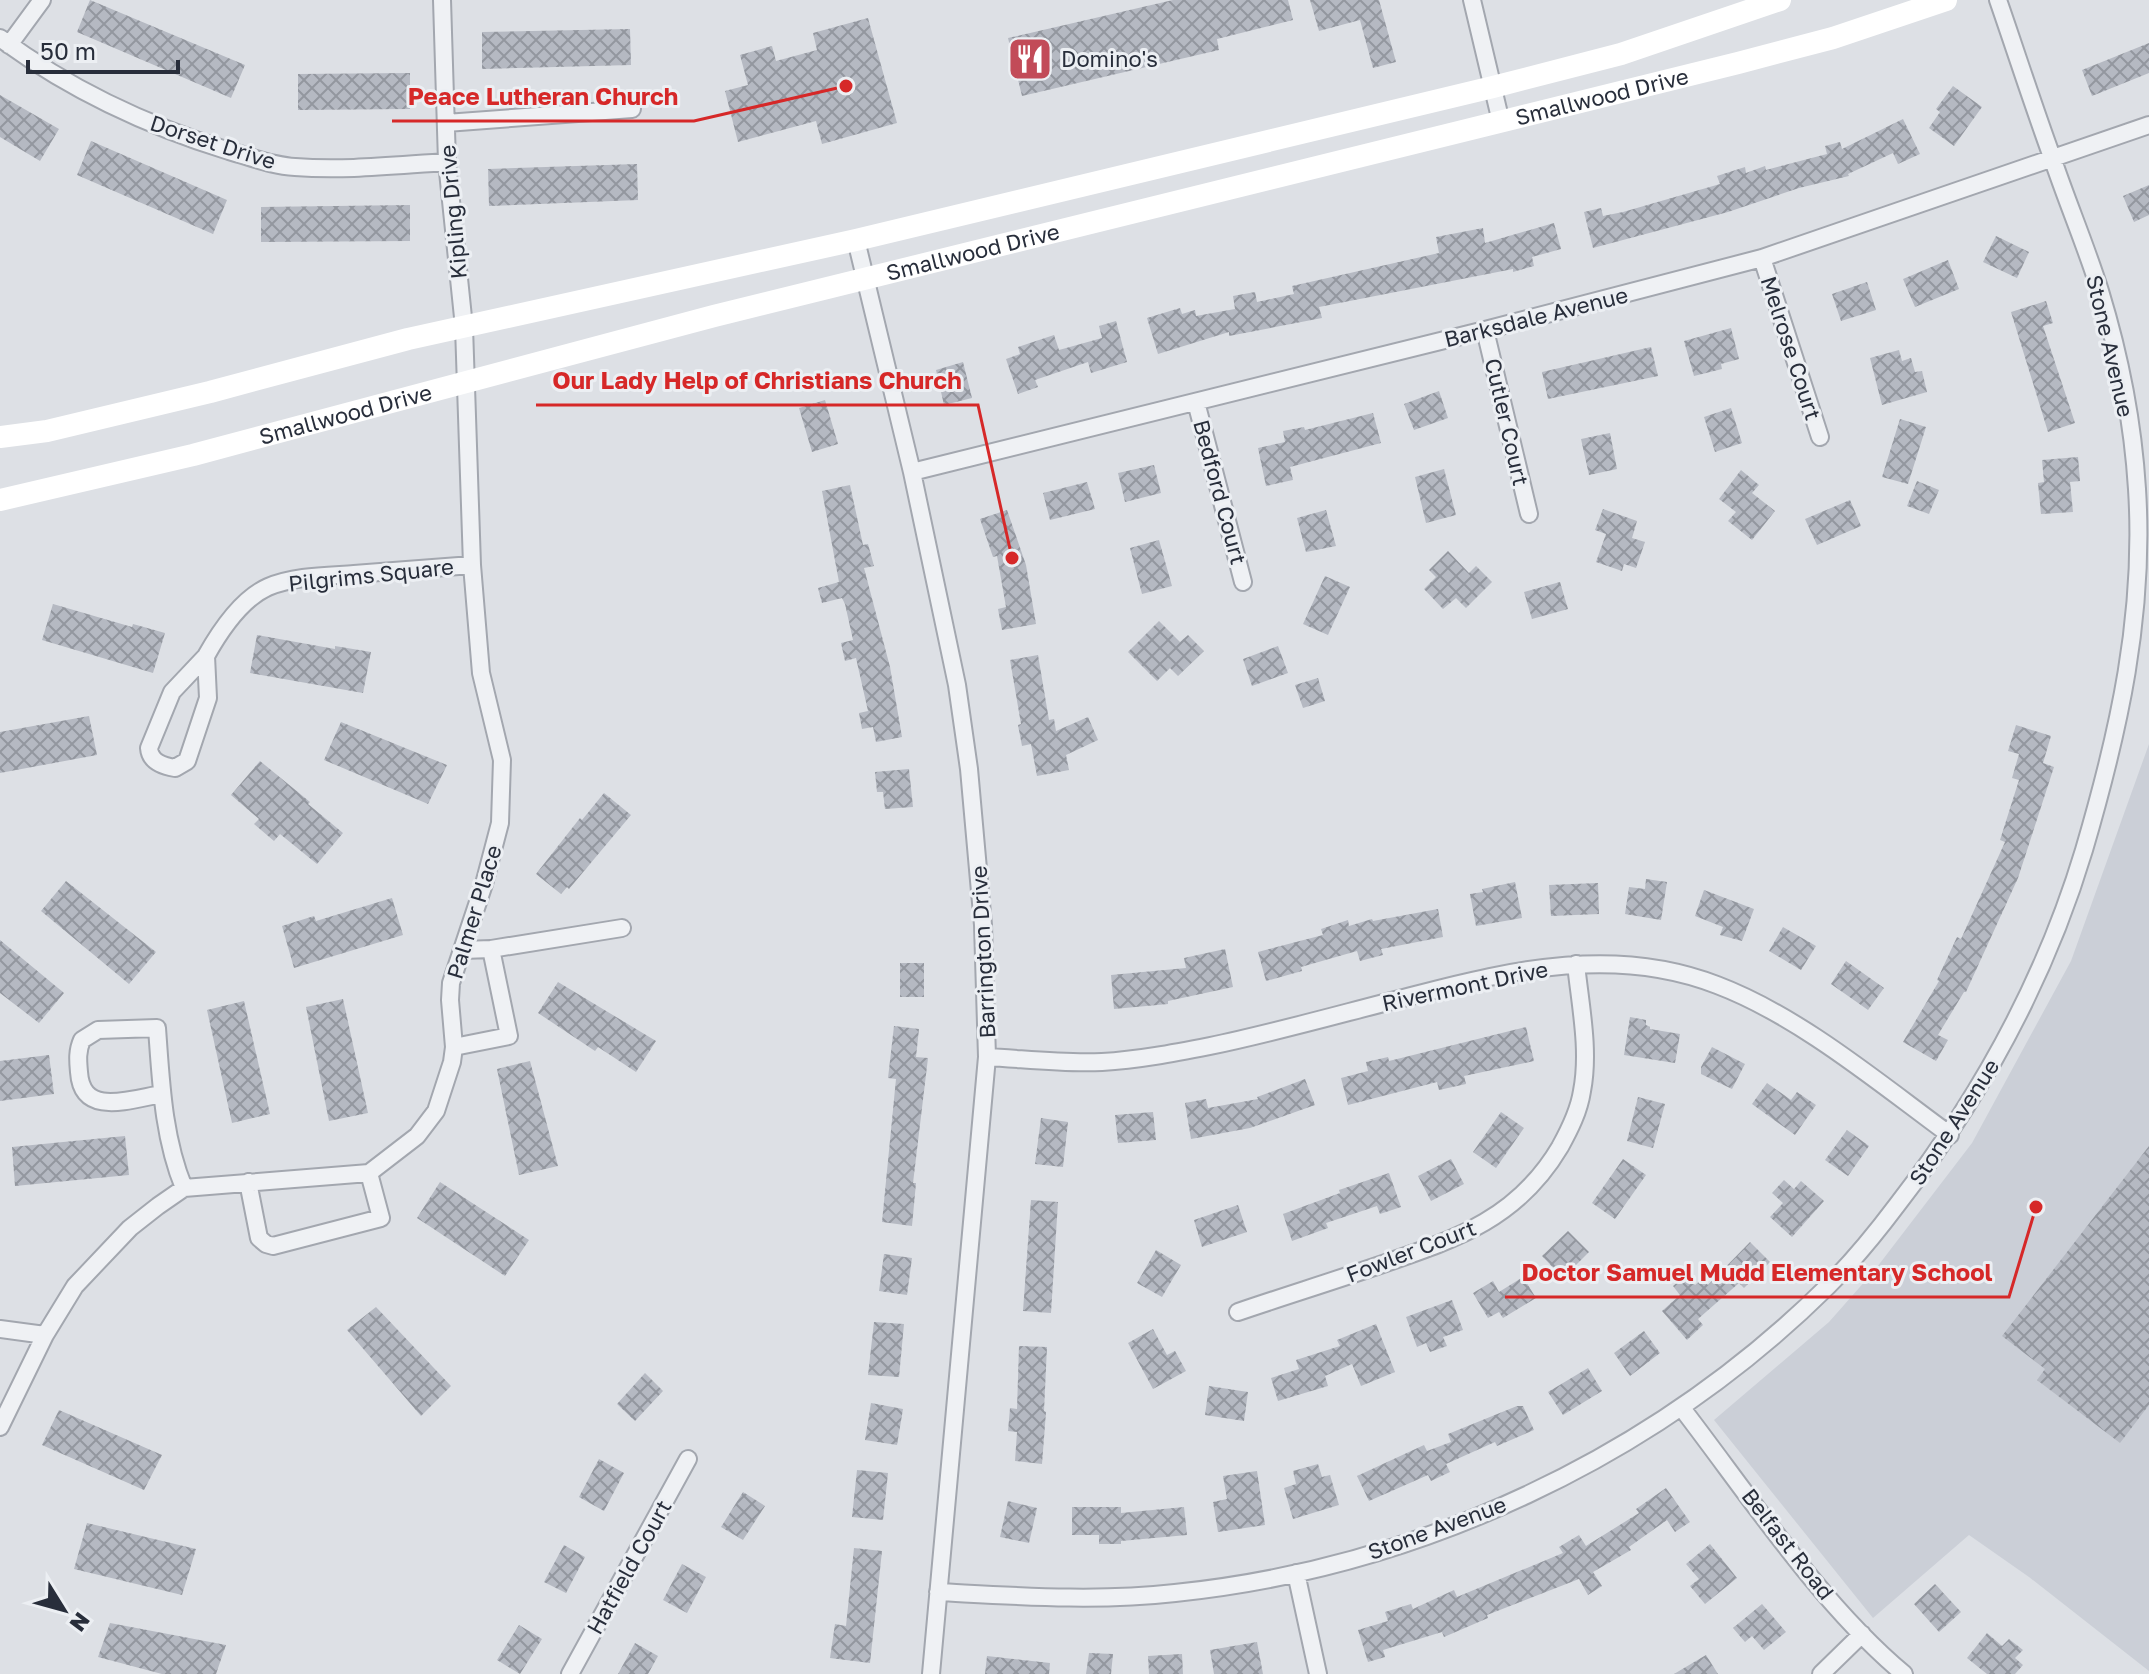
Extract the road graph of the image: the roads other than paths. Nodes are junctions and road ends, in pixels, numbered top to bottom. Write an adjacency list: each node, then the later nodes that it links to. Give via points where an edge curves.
1 (42, 0): 7 (street)
2 (442, 0): 11 (street, Kipling Drive)
3 (1472, 0): 8 (street)
4 (1780, 0): 8 (main road, Smallwood Drive, via 1634,50)
5 (1946, 0): 10 (main road, Smallwood Drive, via 1833,38)
6 (1998, 0): 13 (street, Stone Avenue)
7 (5, 42): 14 (street, Dorset Drive, via 74,87 124,111 269,163 322,168)
8 (1493, 87): 10 (street); 15 (main road, Smallwood Drive)
9 (632, 109): 11 (street)
10 (1501, 122): 17 (main road, Smallwood Drive)
11 (446, 123): 14 (street, Kipling Drive)
12 (2149, 125): 13 (street, Barksdale Avenue)
13 (2053, 160): 16 (street, Barksdale Avenue); 37 (street, Stone Avenue, via 2101,295 2122,384 2137,482 2134,633 2108,768 2056,933 2007,1038)
14 (447, 162): 18 (street, Kipling Drive)
15 (856, 240): 17 (street, Barrington Drive); 18 (main road, Smallwood Drive)
16 (1762, 258): 19 (street, Barksdale Avenue); 23 (street, Melrose Court)
17 (865, 280): 20 (main road, Smallwood Drive); 24 (street, Barrington Drive)
18 (464, 327): 20 (street, Palmer Place); 22 (main road, Smallwood Drive, via 47,431)
19 (1485, 330): 21 (street, Barksdale Avenue); 26 (street, Cutler Court)
20 (466, 382): 25 (main road, Smallwood Drive); 27 (street, Palmer Place)
21 (1196, 402): 24 (street, Barksdale Avenue); 28 (street, Bedford Court)
22 (0, 437)
23 (1820, 437)
24 (912, 472): 35 (street, Barrington Drive, via 957,685 969,769 980,870)
25 (0, 500)
26 (1529, 514)
27 (472, 565): 29 (street, Pilgrims Square, via 311,577 266,588 249,600); 32 (street, Palmer Place, via 481,673 502,760 502,788 494,850)
28 (1243, 582)
29 (206, 656): 29 (street, Pilgrims Square, via 172,692 150,744 152,758 172,768 187,761 207,701)
30 (622, 928): 31 (street)
31 (491, 949): 32 (street); 34 (street, via 509,1036)
32 (463, 950): 34 (street, Palmer Place, via 451,983)
33 (1576, 964): 35 (street, Rivermont Drive, via 1505,973 1211,1046 1144,1057 1101,1062); 37 (street, Rivermont Drive, via 1665,970 1752,1000); 41 (street, Fowler Court, via 1583,1088 1566,1135 1534,1184 1493,1219 1455,1239)
34 (454, 1047): 38 (street, Palmer Place, via 443,1092 427,1124 405,1148)
35 (987, 1057): 48 (street, Barrington Drive)
36 (162, 1094): 36 (street, via 157,1028 98,1030 82,1040 80,1083 87,1097 114,1102); 40 (street, via 173,1161)
37 (1950, 1135): 44 (street, Stone Avenue, via 1831,1283)
38 (369, 1173): 39 (street); 39 (street, via 381,1218 273,1246 259,1238)
39 (248, 1182): 40 (street)
40 (184, 1188): 43 (street, via 106,1253 75,1286)
41 (1238, 1312)
42 (0, 1329): 43 (street)
43 (45, 1335): 45 (street)
44 (1681, 1407): 47 (street, Stone Avenue, via 1602,1457 1467,1521); 49 (street, Belfast Road)
45 (0, 1427)
46 (688, 1459): 50 (street, Hatfield Court)
47 (1296, 1573): 48 (street, Stone Avenue, via 1171,1594); 52 (street)
48 (938, 1592): 51 (street, Barrington Drive)
49 (1862, 1634): 53 (street); 54 (street, Belfast Road)
50 (570, 1674)
51 (931, 1674)
52 (1318, 1674)
53 (1821, 1674)
54 (1904, 1674)

